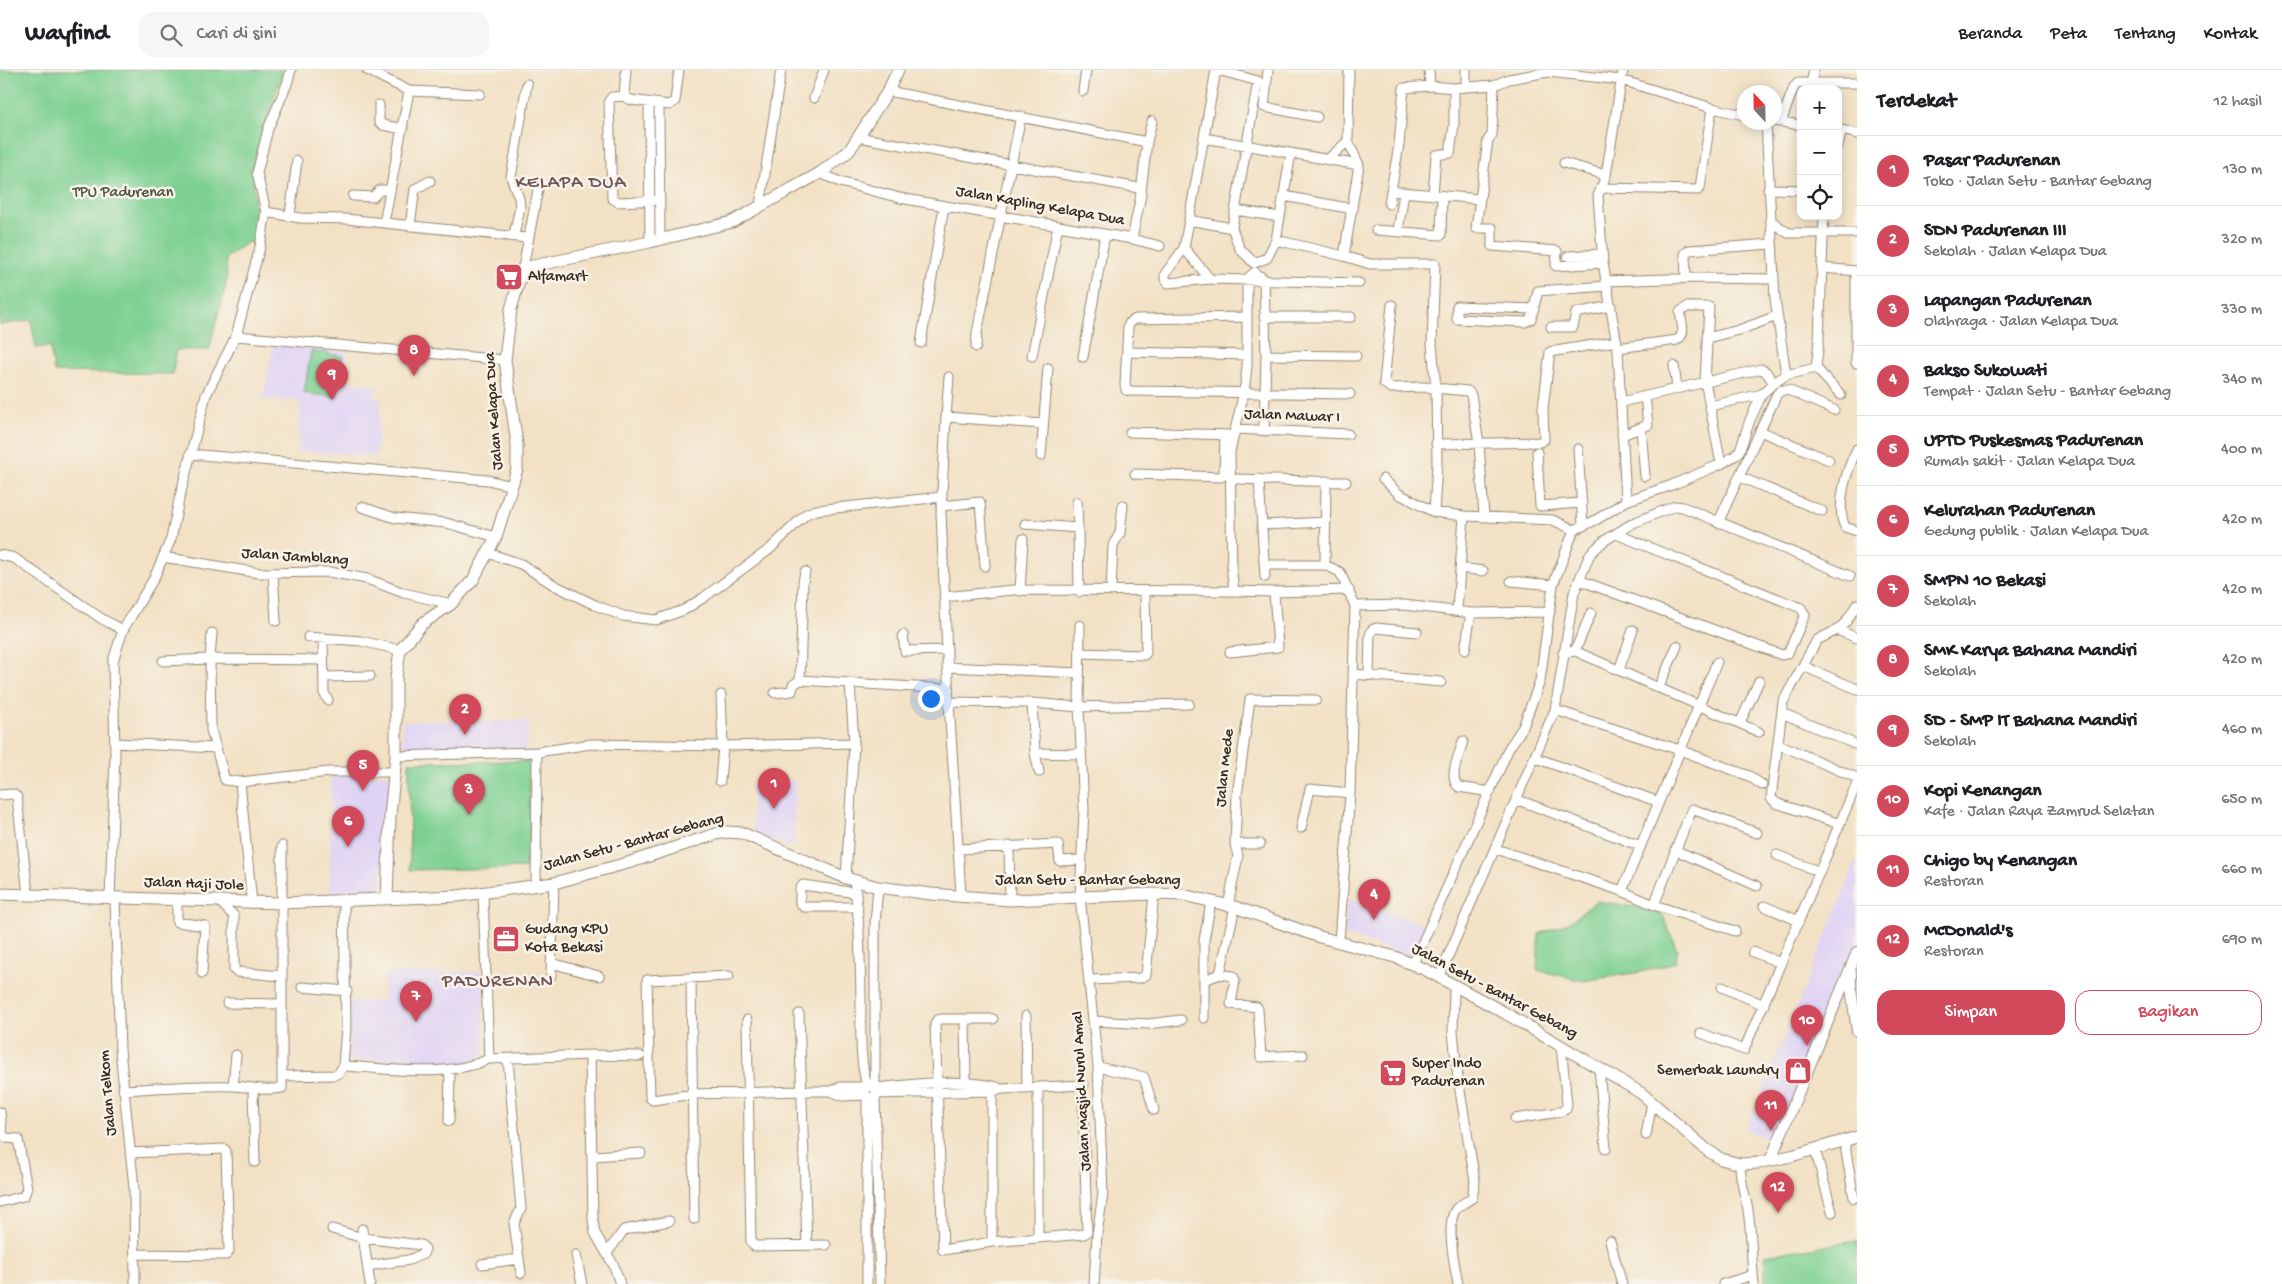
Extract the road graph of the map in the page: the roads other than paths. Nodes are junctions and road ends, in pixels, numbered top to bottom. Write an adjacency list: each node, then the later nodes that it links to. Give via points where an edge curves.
1 (291, 70): 79 (street, via 268,129 257,173)
2 (367, 70): 25 (street)
3 (626, 70): 29 (street)
4 (679, 70): 33 (street, via 675,101)
5 (782, 70): 75 (street)
6 (824, 70): 30 (street)
7 (898, 70): 26 (main road)
8 (1086, 70): 27 (street)
9 (1217, 70): 47 (street); 50 (street, via 1258,81)
10 (1268, 70): 38 (street, via 1264,108)
11 (1349, 70): 48 (street)
12 (1429, 70): 22 (street)
13 (1466, 70): 23 (street)
14 (1623, 70): 17 (street)
15 (1814, 70): 18 (street)
16 (1548, 71): 17 (street); 21 (street)
17 (1622, 80): 34 (street); 58 (street)
18 (1811, 83): 19 (street); 36 (street, via 1798,83 1794,87)
19 (1857, 83)
20 (527, 84): 94 (street, via 511,177 520,207)
21 (1494, 85): 23 (street); 71 (street, via 1492,135 1488,140)
22 (1430, 86): 24 (street); 66 (street, via 1404,88)
23 (1466, 87): 24 (street)
24 (1454, 88): 70 (street, via 1450,153 1436,155)
25 (409, 91): 28 (street); 42 (street)
26 (888, 91): 37 (street); 46 (main road)
27 (1083, 91)
28 (480, 94)
29 (624, 96): 31 (street); 72 (street, via 612,96 609,101 612,198 618,202)
30 (814, 98)
31 (649, 104): 33 (street); 72 (street)
32 (379, 105): 42 (street, via 378,122)
33 (659, 105): 73 (street)
34 (1712, 108): 35 (street); 61 (street, via 1698,190)
35 (1737, 113)
36 (1782, 113)
37 (1021, 116): 49 (street); 55 (street)
38 (1317, 117)
39 (1152, 121): 49 (street, Jalan Kapling Kelapa Dua)
40 (1782, 123): 41 (street)
41 (1797, 124)
42 (403, 129): 63 (street)
43 (1766, 130): 62 (street)
44 (1842, 130): 45 (street)
45 (1857, 134)
46 (858, 137): 55 (street); 57 (main road, via 849,151)
47 (1204, 138): 50 (street); 83 (street)
48 (1348, 141): 52 (street); 56 (street)
49 (1147, 142): 65 (street, Jalan Kapling Kelapa Dua)
50 (1246, 146): 51 (street); 78 (street)
51 (1291, 153): 52 (street); 69 (street)
52 (1327, 160): 56 (street)
53 (297, 161): 80 (street)
54 (1564, 163): 58 (street)
55 (1012, 165): 65 (street, via 1139,188); 81 (street)
56 (1359, 166): 77 (street)
57 (820, 173): 75 (main road); 76 (street, Jalan Kapling Kelapa Dua, via 840,182 900,198)
58 (1606, 175): 61 (street)
59 (430, 181): 87 (street, via 414,191)
60 (538, 184): 96 (street)
61 (1603, 188): 105 (street, via 1598,196)
62 (1768, 189): 64 (street); 84 (street)
63 (390, 190): 68 (street, via 380,190 373,198); 86 (street)
64 (1797, 190)
65 (1141, 191): 97 (street, Jalan Kapling Kelapa Dua)
66 (1391, 192): 67 (street); 74 (street)
67 (1404, 193): 70 (street); 91 (street)
68 (353, 196)
69 (1284, 196): 77 (street); 82 (street)
70 (1437, 196): 71 (street); 91 (street, via 1441,235)
71 (1479, 199): 105 (street, via 1476,228 1492,228 1492,246 1557,251 1556,266)
72 (651, 200): 73 (street); 98 (street)
73 (660, 200): 98 (street)
74 (1389, 204)
75 (760, 206): 98 (main road, via 732,222)
76 (944, 206): 81 (street, Jalan Kapling Kelapa Dua); 127 (street)
77 (1352, 209): 103 (street)
78 (1235, 210): 82 (street); 89 (street)
79 (266, 212): 80 (street); 125 (street, Jalan Telkom)
80 (290, 215): 86 (street)
81 (1001, 216): 88 (street, Jalan Kapling Kelapa Dua); 129 (street)
82 (1280, 217): 99 (street)
83 (1189, 220): 89 (street); 102 (street)
84 (1770, 220): 92 (street, via 1788,233); 100 (street)
85 (1824, 220): 92 (street)
86 (384, 224): 87 (street)
87 (410, 226): 94 (street)
88 (1058, 226): 95 (street, Jalan Kapling Kelapa Dua); 133 (street)
89 (1232, 228): 107 (street, via 1240,249)
90 (1376, 230): 91 (street)
91 (1398, 231)
92 (1822, 233): 93 (street); 108 (street)
93 (1854, 234)
94 (514, 235): 96 (street)
95 (1105, 235): 97 (street, Jalan Kapling Kelapa Dua); 134 (street)
96 (527, 238): 106 (street)
97 (1132, 239): 101 (street)
98 (655, 240): 106 (main road)
99 (1276, 240): 103 (street); 107 (street, via 1267,258)
100 (1771, 244): 110 (street, via 1689,250 1685,254); 114 (street)
101 (1160, 246)
102 (1184, 248): 111 (street); 111 (street, via 1165,274 1168,283)
103 (1344, 256): 145 (street, via 1370,264 1435,264 1432,344)
104 (1568, 256): 105 (street)
105 (1602, 259): 116 (street)
106 (523, 268): 136 (main road, Jalan Kelapa Dua, via 511,309)
107 (1255, 268): 112 (street); 113 (street)
108 (1822, 268): 109 (street); 140 (street)
109 (1857, 271): 137 (street)
110 (1686, 278): 114 (street); 116 (street)
111 (1210, 279): 112 (street)
112 (1247, 279): 113 (street); 121 (street)
113 (1264, 279): 115 (street); 122 (street)
114 (1774, 279): 120 (street)
115 (1359, 283)
116 (1606, 284): 118 (street); 119 (street, via 1538,291)
117 (1392, 305): 145 (street, via 1384,383 1391,388)
118 (1611, 306): 124 (street, via 1576,312 1573,327); 128 (street)
119 (1534, 309): 119 (street, via 1531,319 1525,322 1457,319 1457,306)
120 (1777, 316): 126 (street); 141 (street)
121 (1247, 317): 130 (street, via 1136,319 1128,327); 131 (street)
122 (1264, 317): 123 (street); 132 (street)
123 (1351, 317)
124 (1551, 328)
125 (236, 336): 136 (street); 170 (street, Jalan Telkom, via 206,395)
126 (1707, 338): 128 (street, via 1709,307 1687,307 1680,312 1683,333 1677,340); 143 (street)
127 (920, 343)
128 (1617, 344): 153 (street); 165 (street, via 1550,352 1543,408 1544,440)
129 (976, 347)
130 (1127, 352): 131 (street); 147 (street, via 1126,390)
131 (1247, 355): 147 (street)
132 (1266, 355): 135 (street); 148 (street)
133 (1032, 356)
134 (1083, 356)
135 (1356, 356)
136 (505, 360): 183 (main road, Jalan Kelapa Dua, via 516,444 517,469)
137 (1856, 363)
138 (1674, 366): 146 (street)
139 (1048, 368): 157 (street)
140 (1816, 368): 141 (street); 151 (street)
141 (1786, 375): 144 (street)
142 (949, 377): 156 (street)
143 (1705, 381): 144 (street, via 1761,369); 146 (street); 154 (street)
144 (1774, 382): 150 (street)
145 (1436, 388): 165 (street, via 1468,391); 166 (street)
146 (1677, 388): 152 (street)
147 (1244, 392): 148 (street); 162 (street)
148 (1265, 392): 149 (street); 159 (street)
149 (1350, 394)
150 (1762, 394): 154 (street); 173 (street, via 1738,453)
151 (1841, 395)
152 (1644, 396): 153 (street); 158 (street, via 1649,423)
153 (1621, 402): 164 (street)
154 (1710, 406): 173 (street)
155 (1834, 410): 160 (street, via 1782,390 1777,394)
156 (946, 417): 157 (street); 184 (street)
157 (1043, 424): 171 (street)
158 (1641, 429): 164 (street); 176 (street)
159 (1264, 430): 162 (street, Jalan Mawar I); 163 (street, Jalan Mawar I)
160 (1760, 431): 172 (street); 177 (street)
161 (1130, 432): 162 (street, Jalan Mawar I)
162 (1231, 433): 175 (street, via 1221,477); 220 (street)
163 (1348, 434)
164 (1622, 435): 185 (street)
165 (1479, 443): 166 (street); 193 (street)
166 (1436, 444): 191 (street)
167 (1578, 449): 187 (street)
168 (1857, 449): 174 (street)
169 (1537, 452): 187 (street, via 1540,506)
170 (190, 454): 183 (street, via 488,480); 207 (street, Jalan Telkom, via 171,539)
171 (1041, 456)
172 (1829, 460)
173 (1721, 464): 185 (street)
174 (1853, 468): 201 (street, via 1840,515 1845,527)
175 (1135, 474)
176 (1645, 476)
177 (1740, 477): 190 (street); 195 (street)
178 (1237, 479): 179 (street)
179 (1259, 479): 181 (street); 197 (street)
180 (1382, 479): 191 (street, via 1399,494)
181 (1326, 481): 182 (street); 194 (street)
182 (1346, 482)
183 (512, 486): 203 (main road, Jalan Kelapa Dua)
184 (941, 501): 205 (street, via 816,510 806,514 770,549 703,598 684,610 656,620 623,616 554,585 521,564); 210 (street, via 980,502); 227 (street)
185 (1626, 501): 198 (street)
186 (1078, 502): 199 (street)
187 (1582, 503): 198 (street)
188 (1123, 505): 223 (street, via 1120,533 1113,545)
189 (362, 507): 203 (street, via 395,518 446,523)
190 (1822, 511)
191 (1434, 512): 192 (street)
192 (1464, 516): 193 (street); 211 (street)
193 (1484, 516): 200 (street, via 1553,520)
194 (1326, 522): 197 (street); 209 (street)
195 (1718, 523): 202 (street, via 1674,506 1632,523); 215 (street)
196 (1025, 524): 199 (street)
197 (1262, 525): 208 (street)
198 (1583, 526): 200 (street)
199 (1078, 528): 225 (street)
200 (1574, 530): 219 (street)
201 (1857, 531)
202 (1616, 534): 217 (street, via 1590,554); 217 (street, via 1801,608 1805,615 1788,653 1782,655)
203 (496, 537): 205 (main road, Jalan Kelapa Dua)
204 (1023, 539): 222 (street)
205 (488, 554): 228 (main road, Jalan Kelapa Dua, via 473,580)
206 (0, 555): 237 (street, via 14,558)
207 (163, 557): 214 (street, Jalan Jamblang); 237 (street, Jalan Telkom)
208 (1265, 565): 209 (street); 216 (street)
209 (1325, 565): 221 (street, via 1340,572)
210 (985, 566)
211 (1460, 568): 212 (street); 231 (street)
212 (1483, 571)
213 (805, 572): 267 (street)
214 (273, 573): 228 (street, Jalan Jamblang, via 329,572 367,579 404,593); 235 (street)
215 (1850, 576)
216 (1265, 577)
217 (1579, 580): 252 (street)
218 (1512, 581): 219 (street)
219 (1553, 585): 232 (street)
220 (1234, 590): 224 (street); 226 (street)
221 (1349, 590): 226 (street); 230 (street)
222 (1020, 591): 225 (street); 227 (street)
223 (1111, 591): 224 (street); 225 (street)
224 (1145, 591): 253 (street, via 1144,655)
225 (1079, 592)
226 (1274, 592): 251 (street, via 1278,647)
227 (944, 597): 250 (street)
228 (451, 604): 247 (main road, Jalan Kelapa Dua, via 423,623)
229 (1857, 604): 239 (street)
230 (1355, 606): 231 (street, via 1404,605); 263 (street)
231 (1457, 610): 233 (street)
232 (1550, 612): 233 (street); 307 (street, via 1540,681 1523,727 1509,748)
233 (1470, 613): 248 (street)
234 (1591, 613): 249 (street)
235 (276, 621)
236 (1080, 625): 253 (street, Jalan Masjid Nurul Amal)
237 (123, 630): 288 (street, Jalan Telkom, via 113,661)
238 (1633, 630): 261 (street)
239 (1838, 630): 245 (street); 259 (street, via 1817,640)
240 (1417, 632): 264 (street, via 1372,630)
241 (212, 633): 255 (street)
242 (903, 635): 250 (street, via 905,651)
243 (308, 637): 244 (street)
244 (323, 638): 247 (street, via 361,641); 256 (street)
245 (1857, 638)
246 (1677, 646): 271 (street)
247 (400, 650): 298 (main road, via 396,678)
248 (1466, 650)
249 (1575, 651): 252 (street); 261 (street)
250 (947, 652): 254 (street); 260 (street)
251 (1230, 652)
252 (1563, 653): 283 (street)
253 (1080, 654): 262 (street, Jalan Masjid Nurul Amal)
254 (917, 656)
255 (210, 659): 256 (street); 257 (street); 293 (street, via 211,730)
256 (323, 660): 266 (street)
257 (163, 661)
258 (1717, 662): 281 (street)
259 (1803, 666): 273 (street); 284 (street, via 1783,702)
260 (948, 667): 262 (street); 272 (street)
261 (1619, 670): 271 (street)
262 (1080, 673): 282 (street, Jalan Masjid Nurul Amal)
263 (1354, 674): 264 (street); 308 (street)
264 (1370, 675): 268 (street)
265 (370, 676): 266 (street)
266 (324, 678): 276 (street, via 324,693)
267 (800, 680): 270 (street); 274 (street, via 792,691)
268 (1441, 682)
269 (1759, 682): 285 (street)
270 (850, 683): 272 (street); 289 (street)
271 (1659, 687): 281 (street)
272 (948, 688): 278 (street)
273 (1857, 689)
274 (776, 693)
275 (721, 695): 292 (street)
276 (328, 700)
277 (1316, 700): 315 (street, Jalan Mede, via 1250,699 1236,796)
278 (949, 702): 279 (street); 320 (street)
279 (1032, 703): 282 (street); 296 (street)
280 (1189, 704): 282 (street)
281 (1699, 704): 285 (street); 294 (street)
282 (1079, 707): 297 (street, Jalan Masjid Nurul Amal)
283 (1555, 710): 294 (street); 299 (street)
284 (1782, 713): 290 (street); 291 (street)
285 (1740, 723): 286 (street)
286 (1759, 732)
287 (1463, 741): 307 (street, via 1453,778 1455,784)
288 (114, 743): 293 (street); 341 (street, Jalan Telkom)
289 (854, 743): 292 (street); 326 (street)
290 (1778, 744): 302 (street); 312 (street, via 1771,798 1776,803)
291 (1857, 745)
292 (723, 746): 295 (street, via 591,744); 303 (street)
293 (216, 748): 304 (street, via 225,780)
294 (1680, 750): 306 (street); 311 (street)
295 (537, 752): 298 (street); 328 (street)
296 (1035, 753): 297 (street); 301 (street)
297 (1081, 754): 324 (street, Jalan Masjid Nurul Amal, via 1084,809)
298 (396, 756): 300 (main road)
299 (1536, 758): 310 (street); 311 (street)
300 (395, 772): 304 (street, via 329,772); 340 (main road)
301 (1039, 772)
302 (1857, 778)
303 (720, 781)
304 (240, 782): 347 (street)
305 (1857, 783): 312 (street)
306 (1762, 784)
307 (1490, 792): 362 (street)
308 (1350, 793): 313 (street, via 1310,789); 358 (street)
309 (0, 795): 335 (street, via 13,794 17,798)
310 (1518, 800): 319 (street); 321 (street)
311 (1659, 802): 319 (street)
312 (1840, 824): 325 (street)
313 (1301, 828)
314 (1757, 832): 322 (street, via 1694,809)
315 (1235, 844): 316 (street); 350 (street, Jalan Mede, via 1238,856)
316 (1260, 844)
317 (282, 846): 348 (street)
318 (1009, 846): 320 (street); 324 (street, via 1058,844 1060,861); 344 (street)
319 (1641, 846): 332 (street)
320 (958, 848): 338 (street)
321 (1496, 849): 332 (street); 371 (street)
322 (1675, 850): 330 (street); 349 (street)
323 (1777, 855): 325 (street)
324 (1081, 860): 339 (street, Jalan Masjid Nurul Amal)
325 (1820, 872): 354 (street)
326 (850, 879): 327 (main road, Jalan Setu - Bantar Gebang, via 742,833 727,832); 329 (main road, Jalan Setu - Bantar Gebang); 333 (street)
327 (554, 883): 328 (main road, Jalan Setu - Bantar Gebang); 361 (street)
328 (536, 885): 336 (main road, Jalan Setu - Bantar Gebang)
329 (878, 886): 338 (main road, Jalan Setu - Bantar Gebang); 356 (street)
330 (1757, 886)
331 (840, 890): 333 (street); 352 (street); 352 (street, via 803,885 800,889 802,906)
332 (1622, 891): 349 (street)
333 (856, 893): 353 (street)
334 (0, 894): 335 (main road, Jalan Haji Jole)
335 (28, 894): 341 (main road, Jalan Haji Jole)
336 (483, 894): 340 (main road, Jalan Setu - Bantar Gebang); 397 (street)
337 (1154, 894): 339 (main road, Jalan Setu - Bantar Gebang); 346 (main road, Jalan Setu - Bantar Gebang, via 1183,895); 373 (street, via 1146,975)
338 (961, 895): 344 (main road, Jalan Setu - Bantar Gebang)
339 (1080, 897): 344 (main road, Jalan Setu - Bantar Gebang); 373 (street, Jalan Masjid Nurul Amal)
340 (386, 898): 343 (main road, Jalan Haji Jole)
341 (112, 899): 342 (main road, Jalan Haji Jole); 411 (street, Jalan Telkom)
342 (177, 900): 345 (main road, Jalan Haji Jole); 365 (street, via 177,922 205,926)
343 (344, 900): 348 (main road, Jalan Haji Jole); 378 (street)
344 (1010, 900)
345 (220, 902): 347 (main road, Jalan Haji Jole); 367 (street, via 234,916 234,970)
346 (1211, 902): 350 (main road, Jalan Setu - Bantar Gebang); 374 (street, via 1204,940)
347 (252, 903): 348 (main road, Jalan Haji Jole)
348 (281, 903): 367 (street)
349 (1654, 904): 357 (street)
350 (1231, 906): 358 (main road, Jalan Setu - Bantar Gebang); 366 (street, Jalan Mede)
351 (1764, 906): 354 (street)
352 (839, 907): 353 (street)
353 (858, 907): 355 (street)
354 (1799, 921): 363 (street)
355 (860, 924): 356 (street); 413 (street, via 860,1040 864,1074)
356 (875, 924): 413 (street)
357 (1735, 932)
358 (1339, 941): 362 (main road, Jalan Setu - Bantar Gebang)
359 (1753, 952): 363 (street)
360 (1857, 952): 364 (street)
361 (551, 963): 368 (street); 369 (street)
362 (1413, 964): 371 (main road, Jalan Setu - Bantar Gebang)
363 (1781, 964): 381 (street)
364 (1851, 966): 390 (street); 432 (street)
365 (202, 972)
366 (1220, 974): 374 (street); 394 (street, via 1233,976 1235,980 1232,1006 1258,1009 1261,1057)
367 (281, 976): 380 (street)
368 (551, 976)
369 (599, 976)
370 (728, 976): 372 (street)
371 (1439, 977): 375 (main road, Jalan Setu - Bantar Gebang)
372 (692, 978): 416 (street); 416 (street, via 647,980 647,1046 650,1098)
373 (1090, 980): 388 (street, Jalan Masjid Nurul Amal)
374 (1204, 980): 384 (street)
375 (1454, 986): 392 (main road, Jalan Setu - Bantar Gebang); 462 (street, via 1453,1032 1475,1181 1472,1198 1455,1210 1451,1222)
376 (302, 987): 378 (street)
377 (1722, 987): 381 (street)
378 (347, 991): 399 (street)
379 (227, 1003): 380 (street)
380 (282, 1004): 403 (street)
381 (1764, 1005): 391 (street, via 1744,1050)
382 (799, 1014): 414 (street)
383 (1026, 1016): 409 (street)
384 (1204, 1018)
385 (965, 1019): 386 (street); 404 (street); 405 (street, via 937,1020)
386 (993, 1019)
387 (747, 1020): 415 (street)
388 (1095, 1020): 389 (street, via 1148,1024); 400 (street, Jalan Masjid Nurul Amal)
389 (1181, 1020)
390 (1857, 1031)
391 (1701, 1033)
392 (1561, 1046): 401 (main road, Jalan Setu - Bantar Gebang); 422 (street, via 1566,1109)
393 (590, 1055): 396 (street); 398 (street); 431 (street)
394 (1304, 1055)
395 (236, 1056): 407 (street)
396 (640, 1056)
397 (489, 1059): 398 (street); 402 (street)
398 (508, 1059): 450 (street, via 521,1209 514,1223)
399 (343, 1066): 402 (street); 403 (street, via 334,1075)
400 (1098, 1067): 420 (street, via 1144,1077); 461 (street, Jalan Masjid Nurul Amal, via 1103,1194)
401 (1599, 1068): 419 (main road, Jalan Setu - Bantar Gebang); 427 (street)
402 (450, 1069): 423 (street)
403 (282, 1076): 412 (street, via 282,1088)
404 (966, 1083): 405 (street); 410 (street)
405 (938, 1084): 413 (street); 417 (street)
406 (1084, 1085): 408 (street)
407 (233, 1086): 411 (street); 412 (street)
408 (1038, 1087): 409 (street); 442 (street)
409 (1027, 1088): 410 (street)
410 (991, 1089): 417 (street); 444 (street)
411 (123, 1090): 429 (street, Jalan Telkom)
412 (253, 1090): 433 (street)
413 (871, 1091): 414 (street, via 841,1087 830,1092); 417 (street); 459 (street); 460 (street)
414 (802, 1092): 415 (street); 445 (street)
415 (748, 1093): 416 (street); 445 (street, via 751,1242 754,1246)
416 (693, 1094): 438 (street)
417 (938, 1094): 444 (street, via 941,1249)
418 (1083, 1099): 442 (street, via 1087,1232)
419 (1652, 1102): 424 (street); 434 (main road, Jalan Setu - Bantar Gebang, via 1707,1150 1721,1159)
420 (1154, 1110)
421 (0, 1112): 436 (street, via 2,1134 6,1138 18,1138 27,1188 24,1196)
422 (1515, 1119)
423 (449, 1121)
424 (1646, 1135)
425 (1857, 1137): 426 (main road, Jalan Setu - Bantar Gebang)
426 (1844, 1140): 428 (main road, Jalan Setu - Bantar Gebang); 435 (street)
427 (1606, 1149)
428 (1815, 1149): 432 (main road, Jalan Setu - Bantar Gebang); 437 (street)
429 (130, 1153): 448 (street, Jalan Telkom); 448 (street, via 225,1150 229,1251 226,1256)
430 (641, 1153): 431 (street)
431 (592, 1156): 447 (street, via 595,1234)
432 (1770, 1160): 434 (main road, Jalan Setu - Bantar Gebang)
433 (255, 1162)
434 (1740, 1164): 454 (street, via 1739,1179 1748,1210)
435 (1854, 1198)
436 (0, 1202)
437 (1832, 1212)
438 (694, 1219)
439 (669, 1221): 447 (street, via 624,1230)
440 (332, 1229): 441 (street)
441 (362, 1233): 452 (street); 452 (street, via 421,1245 425,1251 409,1260)
442 (1038, 1237): 444 (street)
443 (1610, 1240): 463 (street)
444 (992, 1242)
445 (807, 1245): 446 (street)
446 (826, 1245)
447 (608, 1253): 458 (street)
448 (136, 1254): 455 (street, Jalan Telkom)
449 (576, 1255): 457 (street)
450 (519, 1259): 451 (street); 453 (street)
451 (482, 1264)
452 (367, 1266): 456 (street)
453 (522, 1273)
454 (1753, 1279): 464 (street)
455 (135, 1284)
456 (370, 1284)
457 (582, 1284)
458 (620, 1284)
459 (868, 1284)
460 (880, 1284)
461 (1094, 1284)
462 (1458, 1284)
463 (1622, 1284)
464 (1723, 1284)

